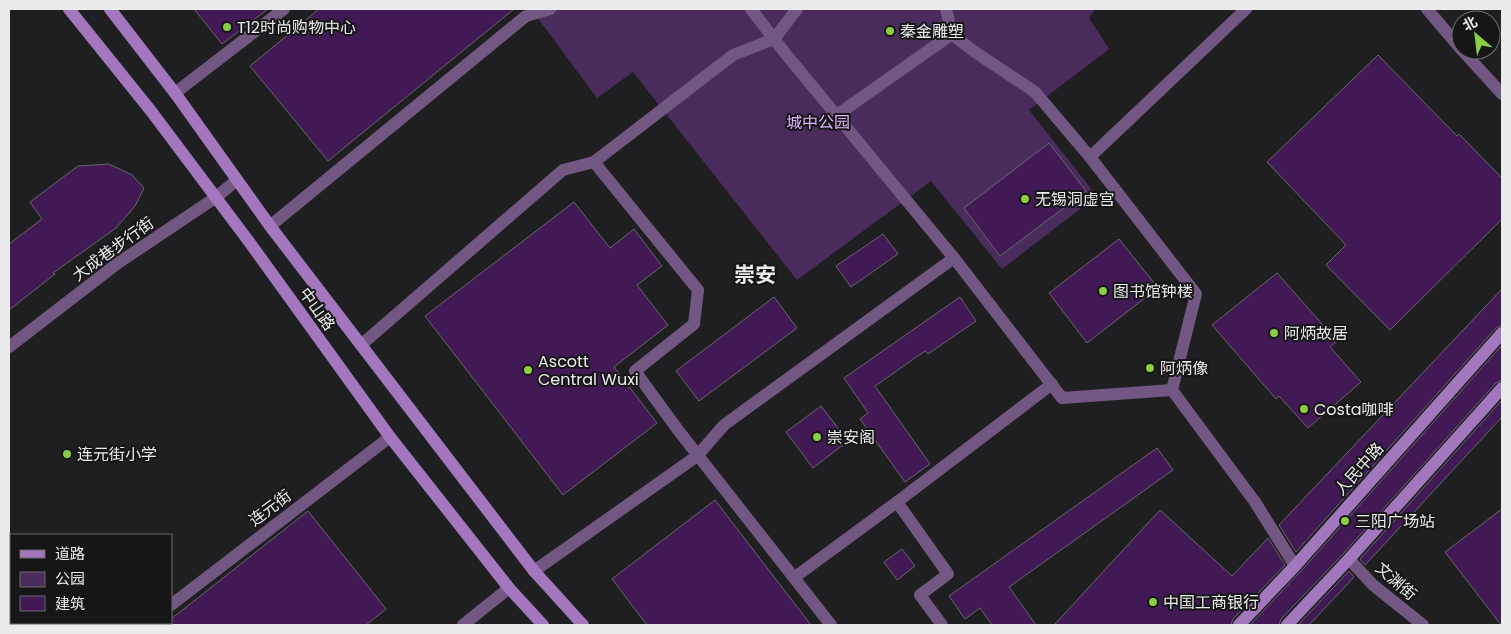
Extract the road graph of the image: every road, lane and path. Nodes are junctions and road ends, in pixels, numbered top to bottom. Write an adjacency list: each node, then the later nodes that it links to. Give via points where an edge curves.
1 (69, 9): 20 (main road, 中山路, via 151,111)
2 (110, 9): 14 (main road, 中山路)
3 (284, 9): 14 (street)
4 (550, 9): 21 (street, via 526,16)
5 (751, 9): 12 (street)
6 (797, 9): 12 (street)
7 (946, 9): 10 (street)
8 (1246, 9): 17 (street)
9 (1427, 9): 11 (street)
10 (952, 34): 16 (street); 17 (street, via 1035,92)
11 (1451, 36)
12 (774, 39): 16 (street); 18 (street, via 733,55)
13 (1472, 60): 15 (street)
14 (174, 93): 19 (main road, 中山路)
15 (1502, 94)
16 (837, 115): 22 (street)
17 (1090, 156): 28 (street, via 1196,294)
18 (594, 162): 24 (street, via 563,170); 30 (street, via 698,290 694,324 635,370)
19 (237, 180): 20 (street, 大成巷步行街); 21 (main road, 中山路)
20 (215, 198): 25 (street, 大成巷步行街, via 118,263); 29 (main road, 中山路)
21 (270, 226): 24 (main road, 中山路)
22 (954, 258): 26 (street); 30 (street, via 724,425)
23 (1502, 333): 33 (main road, 人民中路)
24 (361, 345): 34 (main road, 中山路)
25 (9, 347)
26 (1052, 384): 28 (street, via 1062,398); 31 (street)
27 (1502, 388): 32 (main road)
28 (1172, 390): 33 (street, via 1255,502)
29 (390, 437): 36 (main road, 中山路); 37 (street, 连元街)
30 (697, 456): 34 (street); 35 (street)
31 (898, 502): 35 (street); 42 (street, via 948,574 920,595)
32 (1349, 559): 44 (main road); 45 (street, 文渊街, via 1373,585)
33 (1295, 566): 43 (main road, 人民中路)
34 (534, 570): 40 (main road, 中山路)
35 (795, 577): 41 (street)
36 (509, 588): 38 (street); 39 (main road, 中山路)
37 (172, 604)
38 (464, 625)
39 (543, 625)
40 (583, 625)
41 (831, 625)
42 (942, 625)
43 (1239, 625)
44 (1287, 625)
45 (1422, 625)

